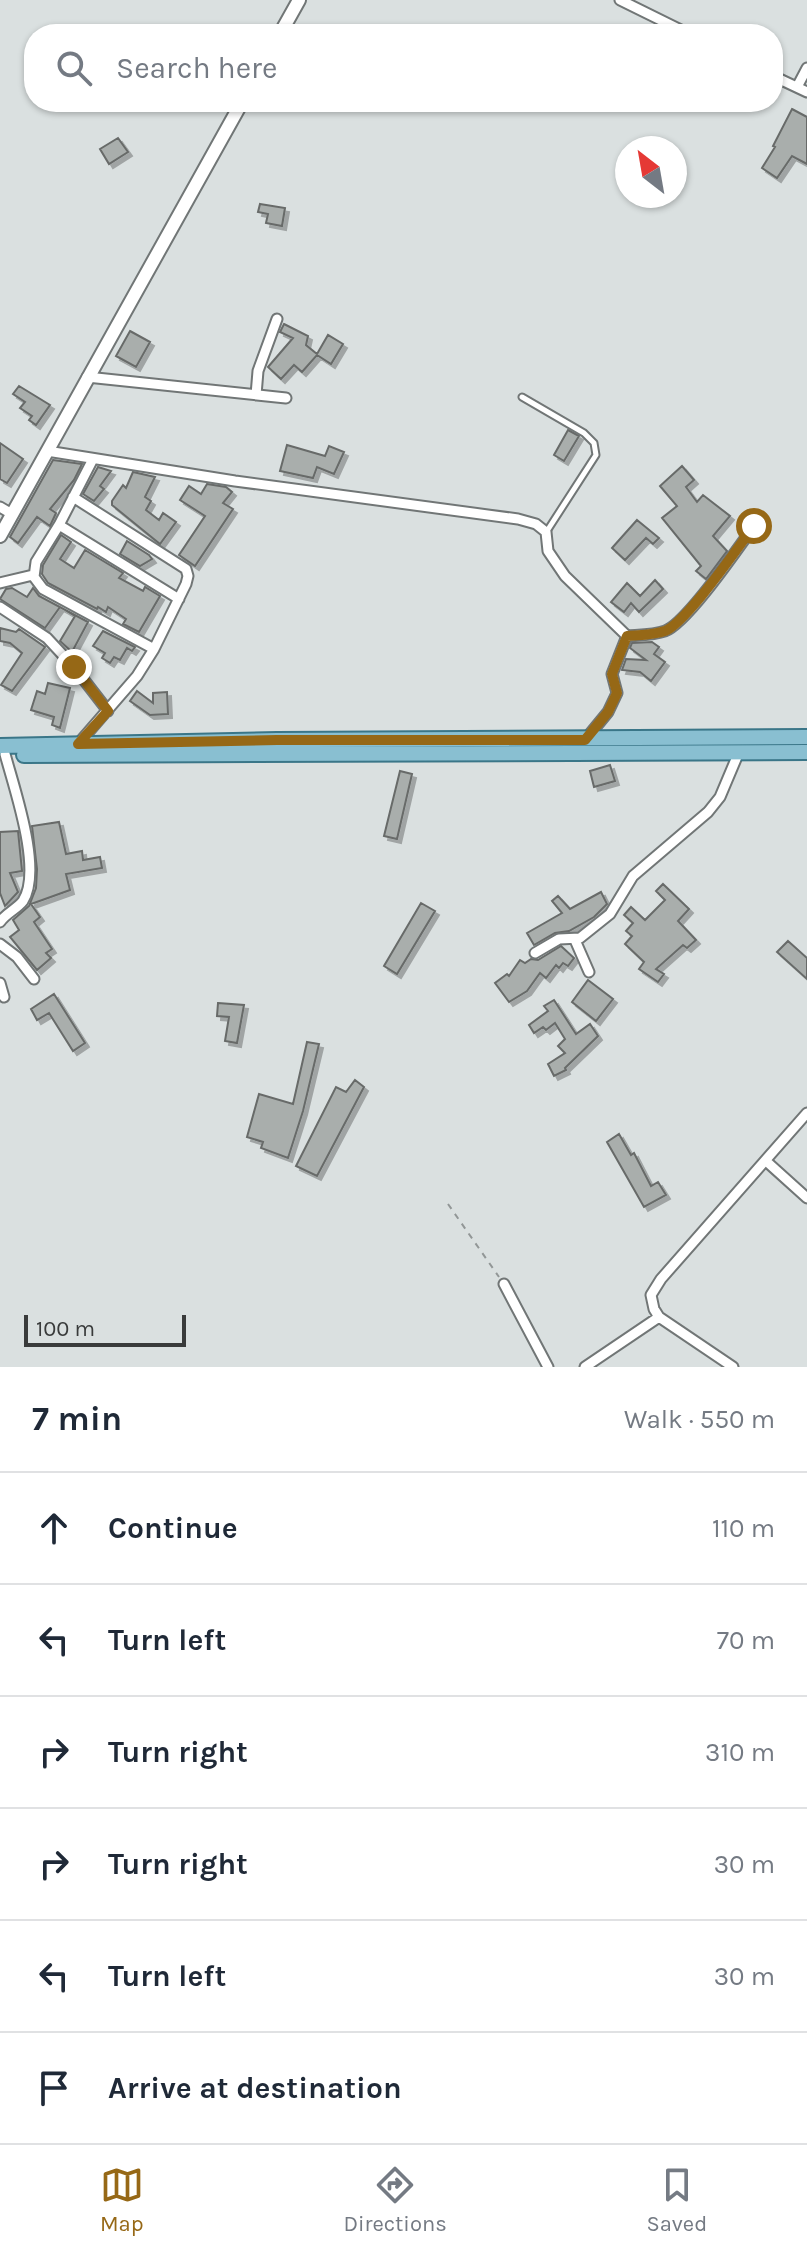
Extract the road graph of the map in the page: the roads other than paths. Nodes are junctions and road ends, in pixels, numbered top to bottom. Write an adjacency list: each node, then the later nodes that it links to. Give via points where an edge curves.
1 (299, 0): 3 (street)
2 (620, 0): 4 (street)
3 (286, 24)
4 (669, 24)
5 (807, 68): 7 (street)
6 (783, 81): 7 (street)
7 (797, 87): 8 (street)
8 (807, 92)
9 (236, 112): 11 (street)
10 (277, 319): 12 (street, via 258,371)
11 (87, 377): 12 (street); 15 (street)
12 (256, 395): 14 (street)
13 (522, 397): 22 (lane, via 594,443 596,455)
14 (286, 398)
15 (47, 451): 16 (street); 19 (street)
16 (93, 459): 17 (street); 22 (street, via 518,519)
17 (73, 497): 20 (street); 26 (street, via 183,565 188,576)
18 (0, 507): 19 (street)
19 (12, 514): 23 (street)
20 (59, 525): 24 (street); 26 (street)
21 (754, 526): 28 (street, via 680,619 666,631)
22 (546, 532): 28 (street, via 548,551 565,576)
23 (0, 536)
24 (33, 575): 25 (street); 29 (street, via 43,589)
25 (0, 583)
26 (179, 599): 29 (street)
27 (0, 607): 30 (street, via 47,638)
28 (627, 636): 32 (street, via 612,674 617,693)
29 (154, 649): 30 (street)
30 (108, 711): 33 (street)
31 (807, 737): 32 (main road)
32 (585, 740): 33 (main road)
33 (78, 744): 34 (main road)
34 (2, 751): 35 (main road, via 57,756); 37 (street, via 20,811 29,887 23,901)
35 (739, 752): 36 (main road); 38 (street, via 714,805 633,876 610,914)
36 (807, 752)
37 (0, 922)
38 (575, 940): 40 (street, via 559,939); 41 (street)
39 (0, 944): 42 (street)
40 (535, 953)
41 (589, 972)
42 (34, 979)
43 (0, 983): 44 (street)
44 (4, 997)
45 (807, 1113): 46 (street)
46 (766, 1161): 47 (street); 49 (street, via 661,1279 651,1295)
47 (807, 1198)
48 (504, 1284): 50 (street)
49 (659, 1317): 51 (street); 52 (street)
50 (548, 1367)
51 (585, 1367)
52 (733, 1367)

